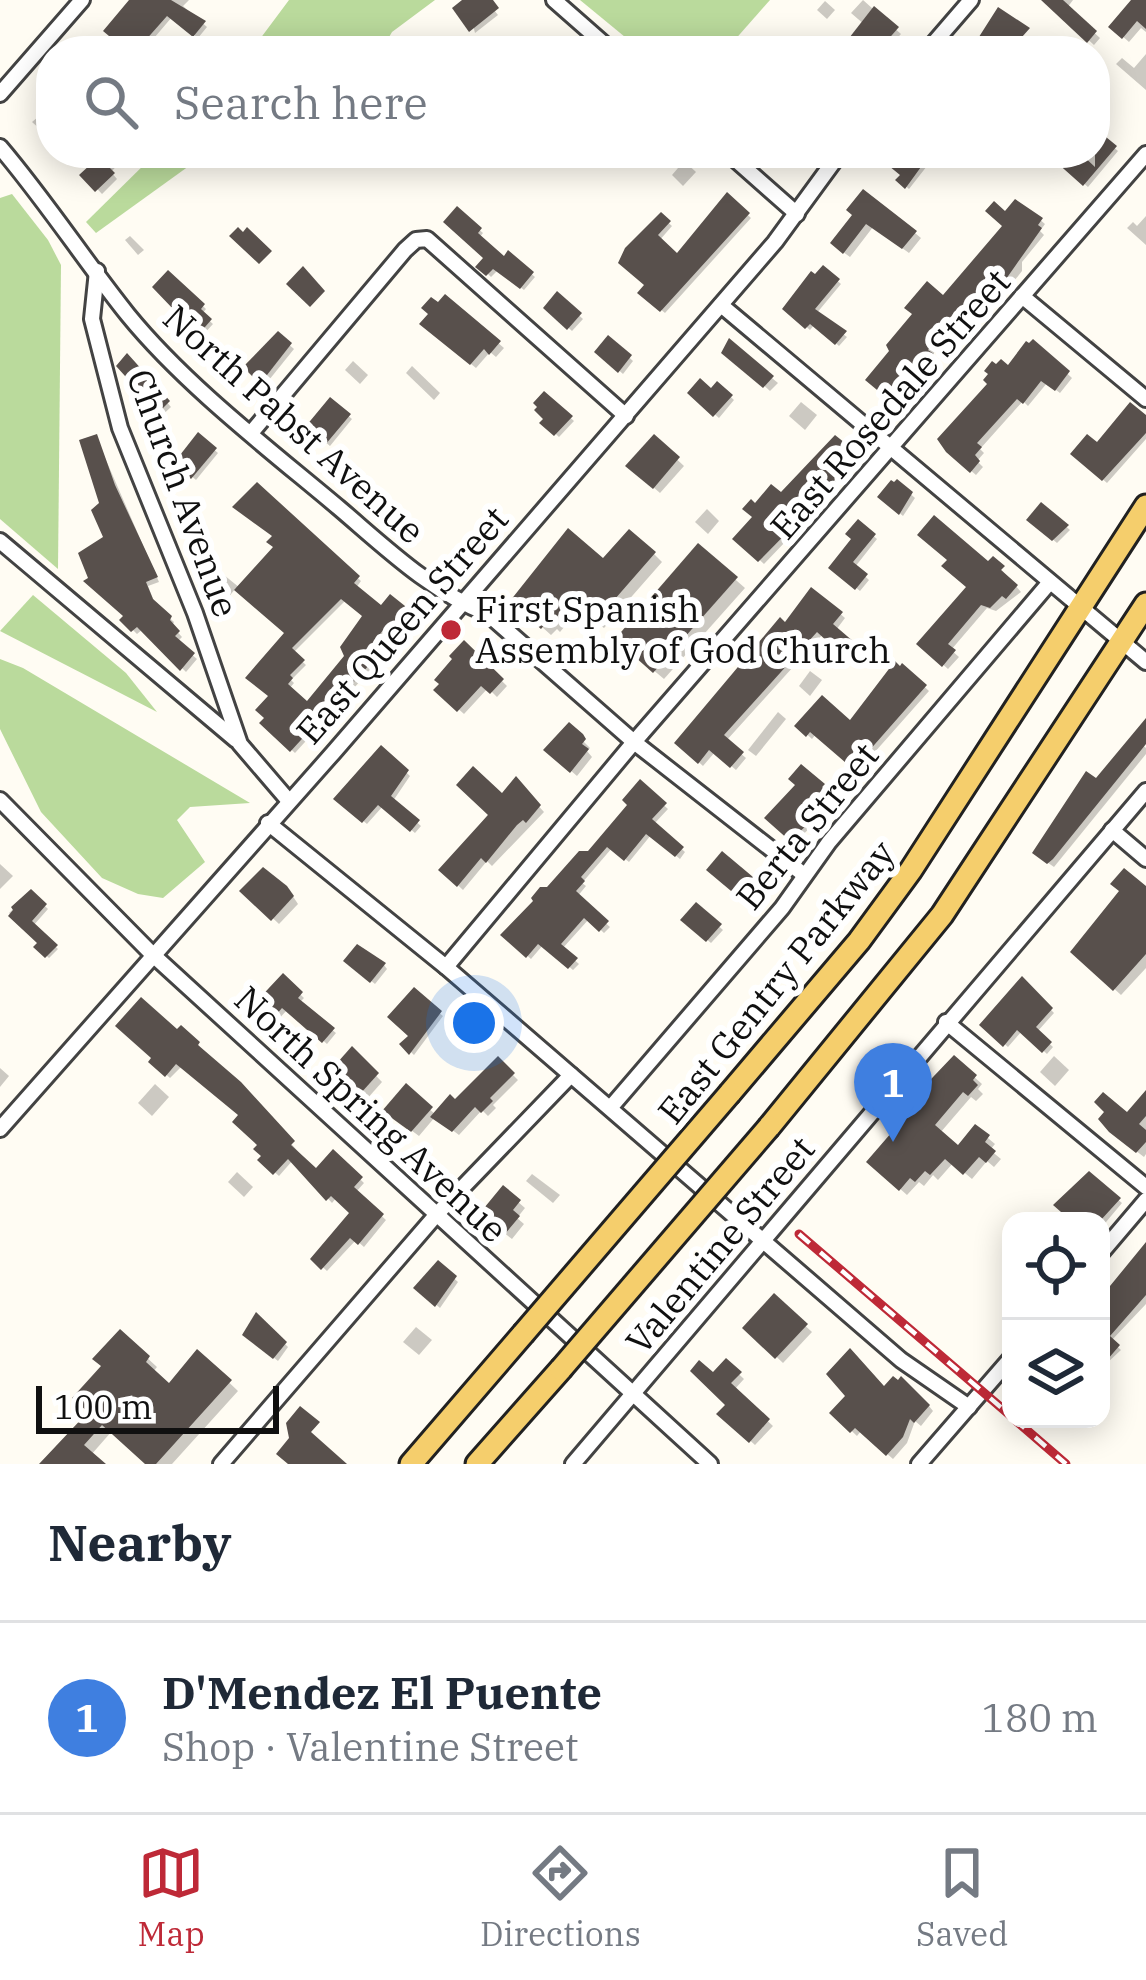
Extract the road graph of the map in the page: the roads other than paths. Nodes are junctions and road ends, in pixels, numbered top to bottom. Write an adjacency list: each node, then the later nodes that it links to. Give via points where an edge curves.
1 (82, 0): 4 (street)
2 (554, 0): 5 (street)
3 (970, 0): 6 (street)
4 (51, 36)
5 (595, 36)
6 (940, 36)
7 (36, 53): 8 (street)
8 (0, 94)
9 (0, 147): 14 (street)
10 (1146, 154): 15 (street, East Rosedale Street)
11 (745, 168): 13 (street)
12 (829, 168): 13 (street, East Queen Street)
13 (797, 214): 16 (street, East Queen Street)
14 (97, 271): 19 (street, North Pabst Avenue, via 161,350); 30 (street, Church Avenue, via 92,320 120,428)
15 (1022, 296): 17 (street); 20 (street, East Rosedale Street)
16 (721, 304): 18 (street, East Queen Street); 20 (street)
17 (1146, 399)
18 (626, 416): 19 (street, via 427,239 405,250); 24 (street, East Queen Street)
19 (251, 434): 24 (street, North Pabst Avenue)
20 (893, 449): 23 (street); 29 (street, East Rosedale Street)
21 (1146, 506): 26 (main road, East Gentry Parkway)
22 (0, 541): 30 (street)
23 (1050, 582): 26 (street); 37 (street, Berta Street)
24 (460, 602): 29 (street, North Pabst Avenue, via 488,614); 33 (street, East Queen Street)
25 (1146, 604): 27 (main road)
26 (1080, 608): 27 (street); 53 (main road, East Gentry Parkway, bridge, via 892,898)
27 (1121, 641): 28 (street); 54 (main road, bridge, via 920,945)
28 (1146, 662)
29 (634, 742): 37 (street, North Pabst Avenue); 39 (street, East Rosedale Street)
30 (240, 744): 33 (street, Church Avenue)
31 (1146, 790): 35 (street, Valentine Street)
32 (0, 800): 38 (street, North Spring Avenue)
33 (288, 800): 34 (street, East Queen Street)
34 (268, 823): 38 (street, East Queen Street); 39 (street)
35 (1112, 830): 36 (street); 40 (street, Valentine Street)
36 (1146, 859)
37 (802, 874): 42 (street, Berta Street, via 782,908)
38 (152, 954): 43 (street, East Queen Street); 46 (street, North Spring Avenue)
39 (446, 967): 41 (street)
40 (946, 1022): 44 (street); 47 (street, Valentine Street)
41 (571, 1075): 42 (street); 46 (street)
42 (611, 1107): 47 (street)
43 (0, 1129)
44 (1146, 1187)
45 (1146, 1200): 48 (street)
46 (436, 1214): 50 (street, North Spring Avenue); 52 (street)
47 (766, 1241): 50 (street, Valentine Street); 51 (street, via 901,1360)
48 (1110, 1242)
49 (1002, 1368): 51 (street)
50 (634, 1396): 55 (street, Valentine Street); 56 (street, North Spring Avenue)
51 (969, 1407): 57 (street)
52 (226, 1462)
53 (411, 1464)
54 (477, 1464)
55 (573, 1464)
56 (710, 1464)
57 (919, 1464)

